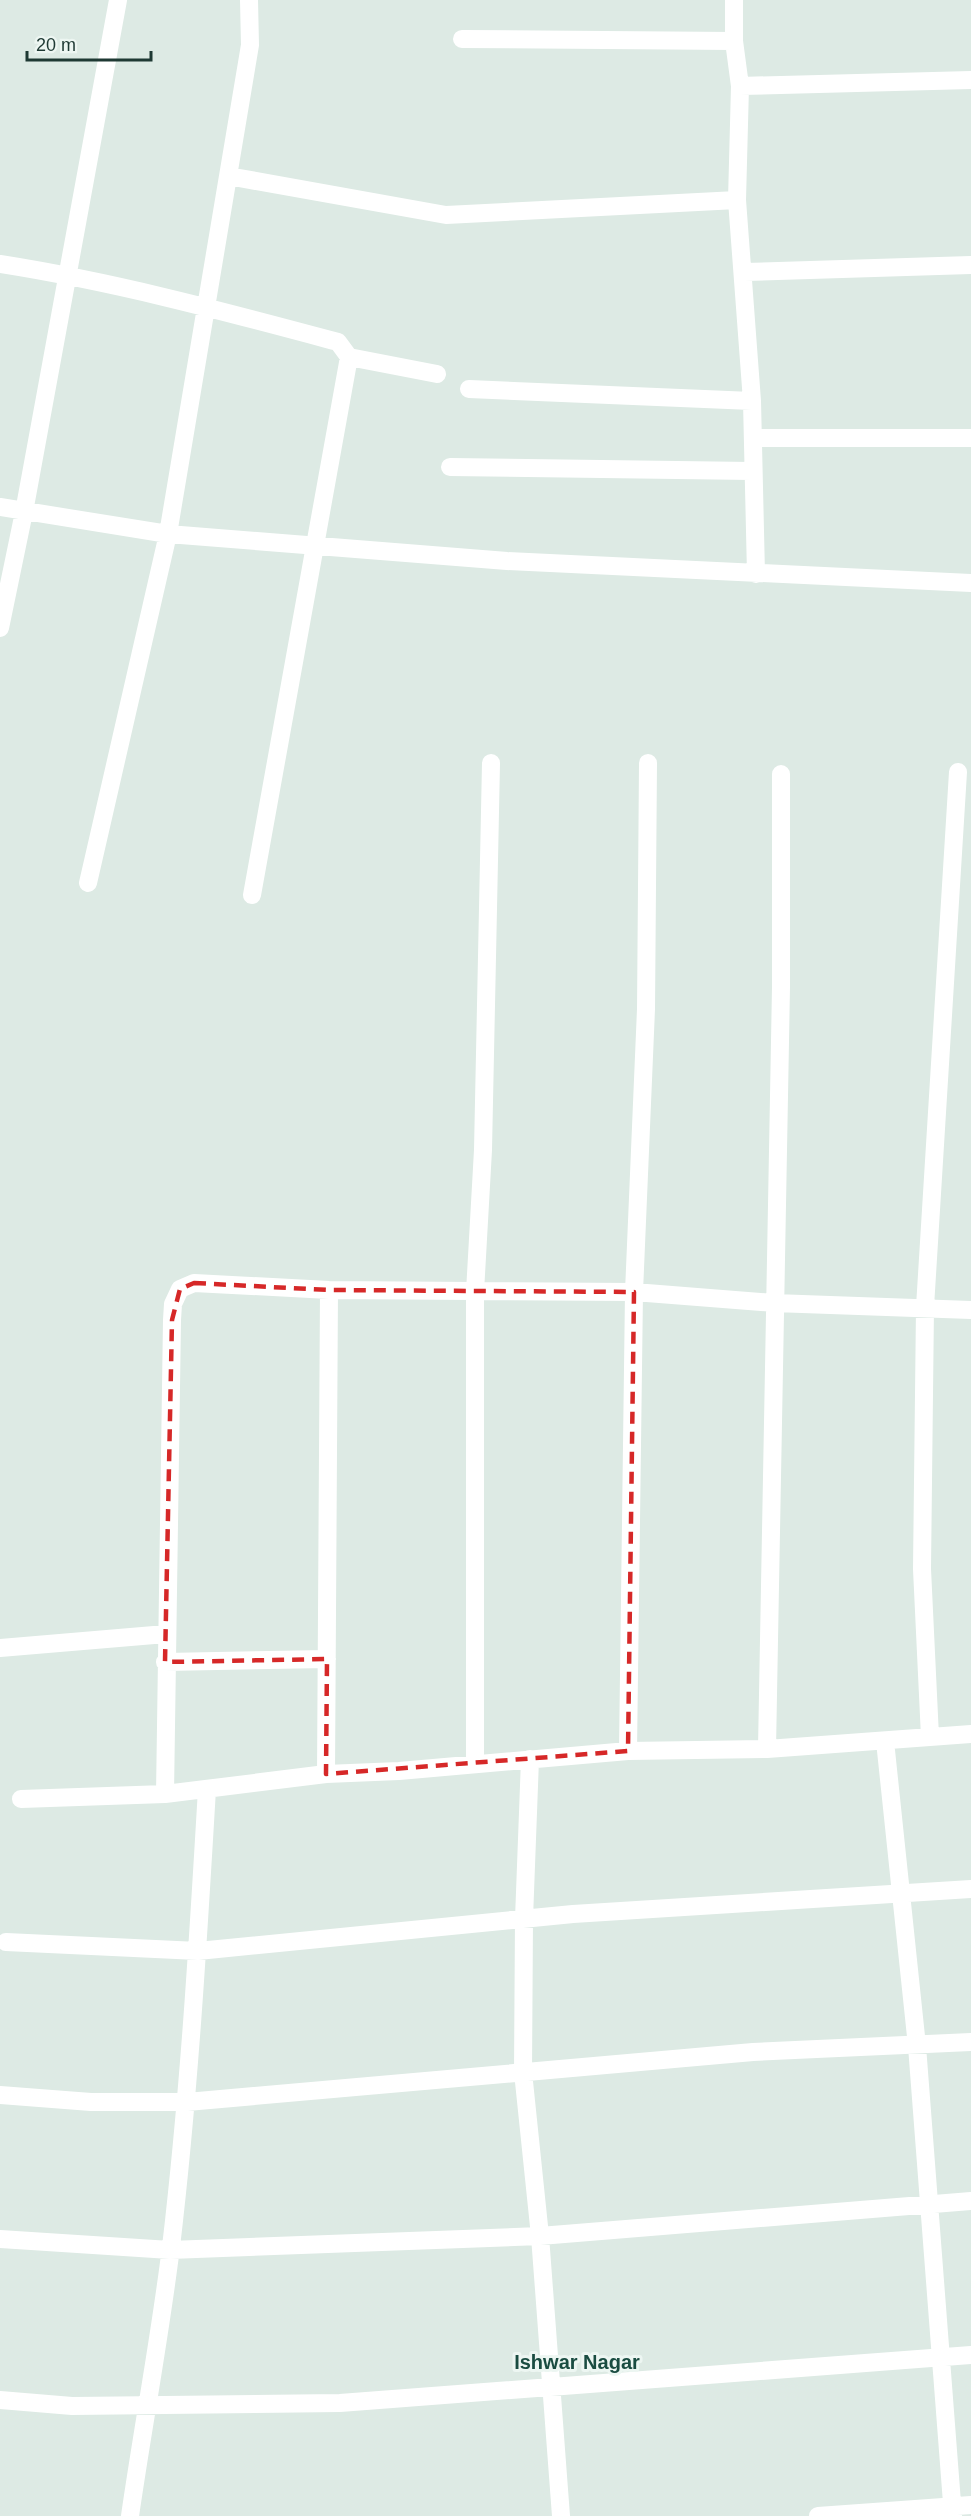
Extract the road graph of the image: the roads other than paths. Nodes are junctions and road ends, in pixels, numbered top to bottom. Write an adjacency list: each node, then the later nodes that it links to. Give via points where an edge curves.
1 (118, 0): 13 (street)
2 (249, 0): 8 (street, via 250,45)
3 (734, 0): 5 (street)
4 (462, 39): 5 (street)
5 (734, 41): 7 (street)
6 (971, 80): 7 (street)
7 (740, 86): 9 (street)
8 (228, 176): 9 (street, via 446,215); 14 (street)
9 (737, 200): 12 (street)
10 (0, 264): 13 (street)
11 (971, 265): 12 (street)
12 (744, 272): 18 (street)
13 (67, 275): 14 (street); 24 (street)
14 (205, 307): 15 (street, via 339,342); 25 (street)
15 (349, 357): 16 (street); 26 (street)
16 (436, 374)
17 (469, 389): 18 (street)
18 (752, 401): 19 (street)
19 (753, 438): 20 (street); 22 (street)
20 (971, 438)
21 (450, 467): 22 (street)
22 (752, 471): 27 (street)
23 (0, 507): 24 (street)
24 (24, 512): 25 (street); 29 (street)
25 (168, 534): 26 (street); 34 (street)
26 (317, 545): 27 (street, via 507,561); 35 (street)
27 (756, 574): 28 (street)
28 (971, 583)
29 (0, 628)
30 (648, 763): 38 (street, via 646,1009)
31 (491, 764): 37 (street, via 483,1150)
32 (958, 772): 40 (street)
33 (781, 774): 39 (street)
34 (88, 883)
35 (252, 895)
36 (329, 1290): 37 (street); 42 (street, via 194,1283 180,1289 173,1304 172,1320); 44 (street)
37 (475, 1292): 38 (street); 52 (street)
38 (634, 1292): 39 (street); 50 (street)
39 (774, 1303): 40 (street); 49 (street)
40 (925, 1307): 41 (street); 47 (street, via 922,1569)
41 (971, 1310)
42 (166, 1634): 43 (street); 45 (street)
43 (0, 1648)
44 (327, 1659): 45 (street); 53 (street)
45 (165, 1662): 55 (street)
46 (971, 1734): 47 (street)
47 (930, 1737): 48 (street)
48 (885, 1741): 49 (street); 58 (street)
49 (767, 1749): 50 (street)
50 (628, 1751): 51 (street)
51 (530, 1759): 52 (street); 59 (street)
52 (475, 1764): 53 (street)
53 (326, 1774): 54 (street)
54 (207, 1789): 55 (street); 61 (street)
55 (165, 1794): 56 (street)
56 (21, 1799)
57 (971, 1889): 58 (street)
58 (900, 1894): 59 (street); 63 (street)
59 (524, 1919): 61 (street); 64 (street)
60 (6, 1942): 61 (street)
61 (198, 1951): 66 (street)
62 (971, 2042): 63 (street)
63 (916, 2046): 64 (street, via 753,2052); 68 (street)
64 (524, 2072): 66 (street); 69 (street)
65 (0, 2095): 66 (street, via 92,2102)
66 (187, 2102): 71 (street)
67 (971, 2201): 68 (street)
68 (930, 2205): 69 (street); 73 (street)
69 (540, 2236): 71 (street); 74 (street)
70 (0, 2239): 71 (street)
71 (170, 2250): 76 (street)
72 (971, 2355): 73 (street)
73 (943, 2358): 74 (street); 77 (street)
74 (552, 2385): 76 (street, via 340,2403); 79 (street)
75 (0, 2400): 76 (street, via 72,2406)
76 (146, 2405): 78 (street)
77 (959, 2509): 80 (street)
78 (130, 2516)
79 (561, 2516)
80 (818, 2516)

